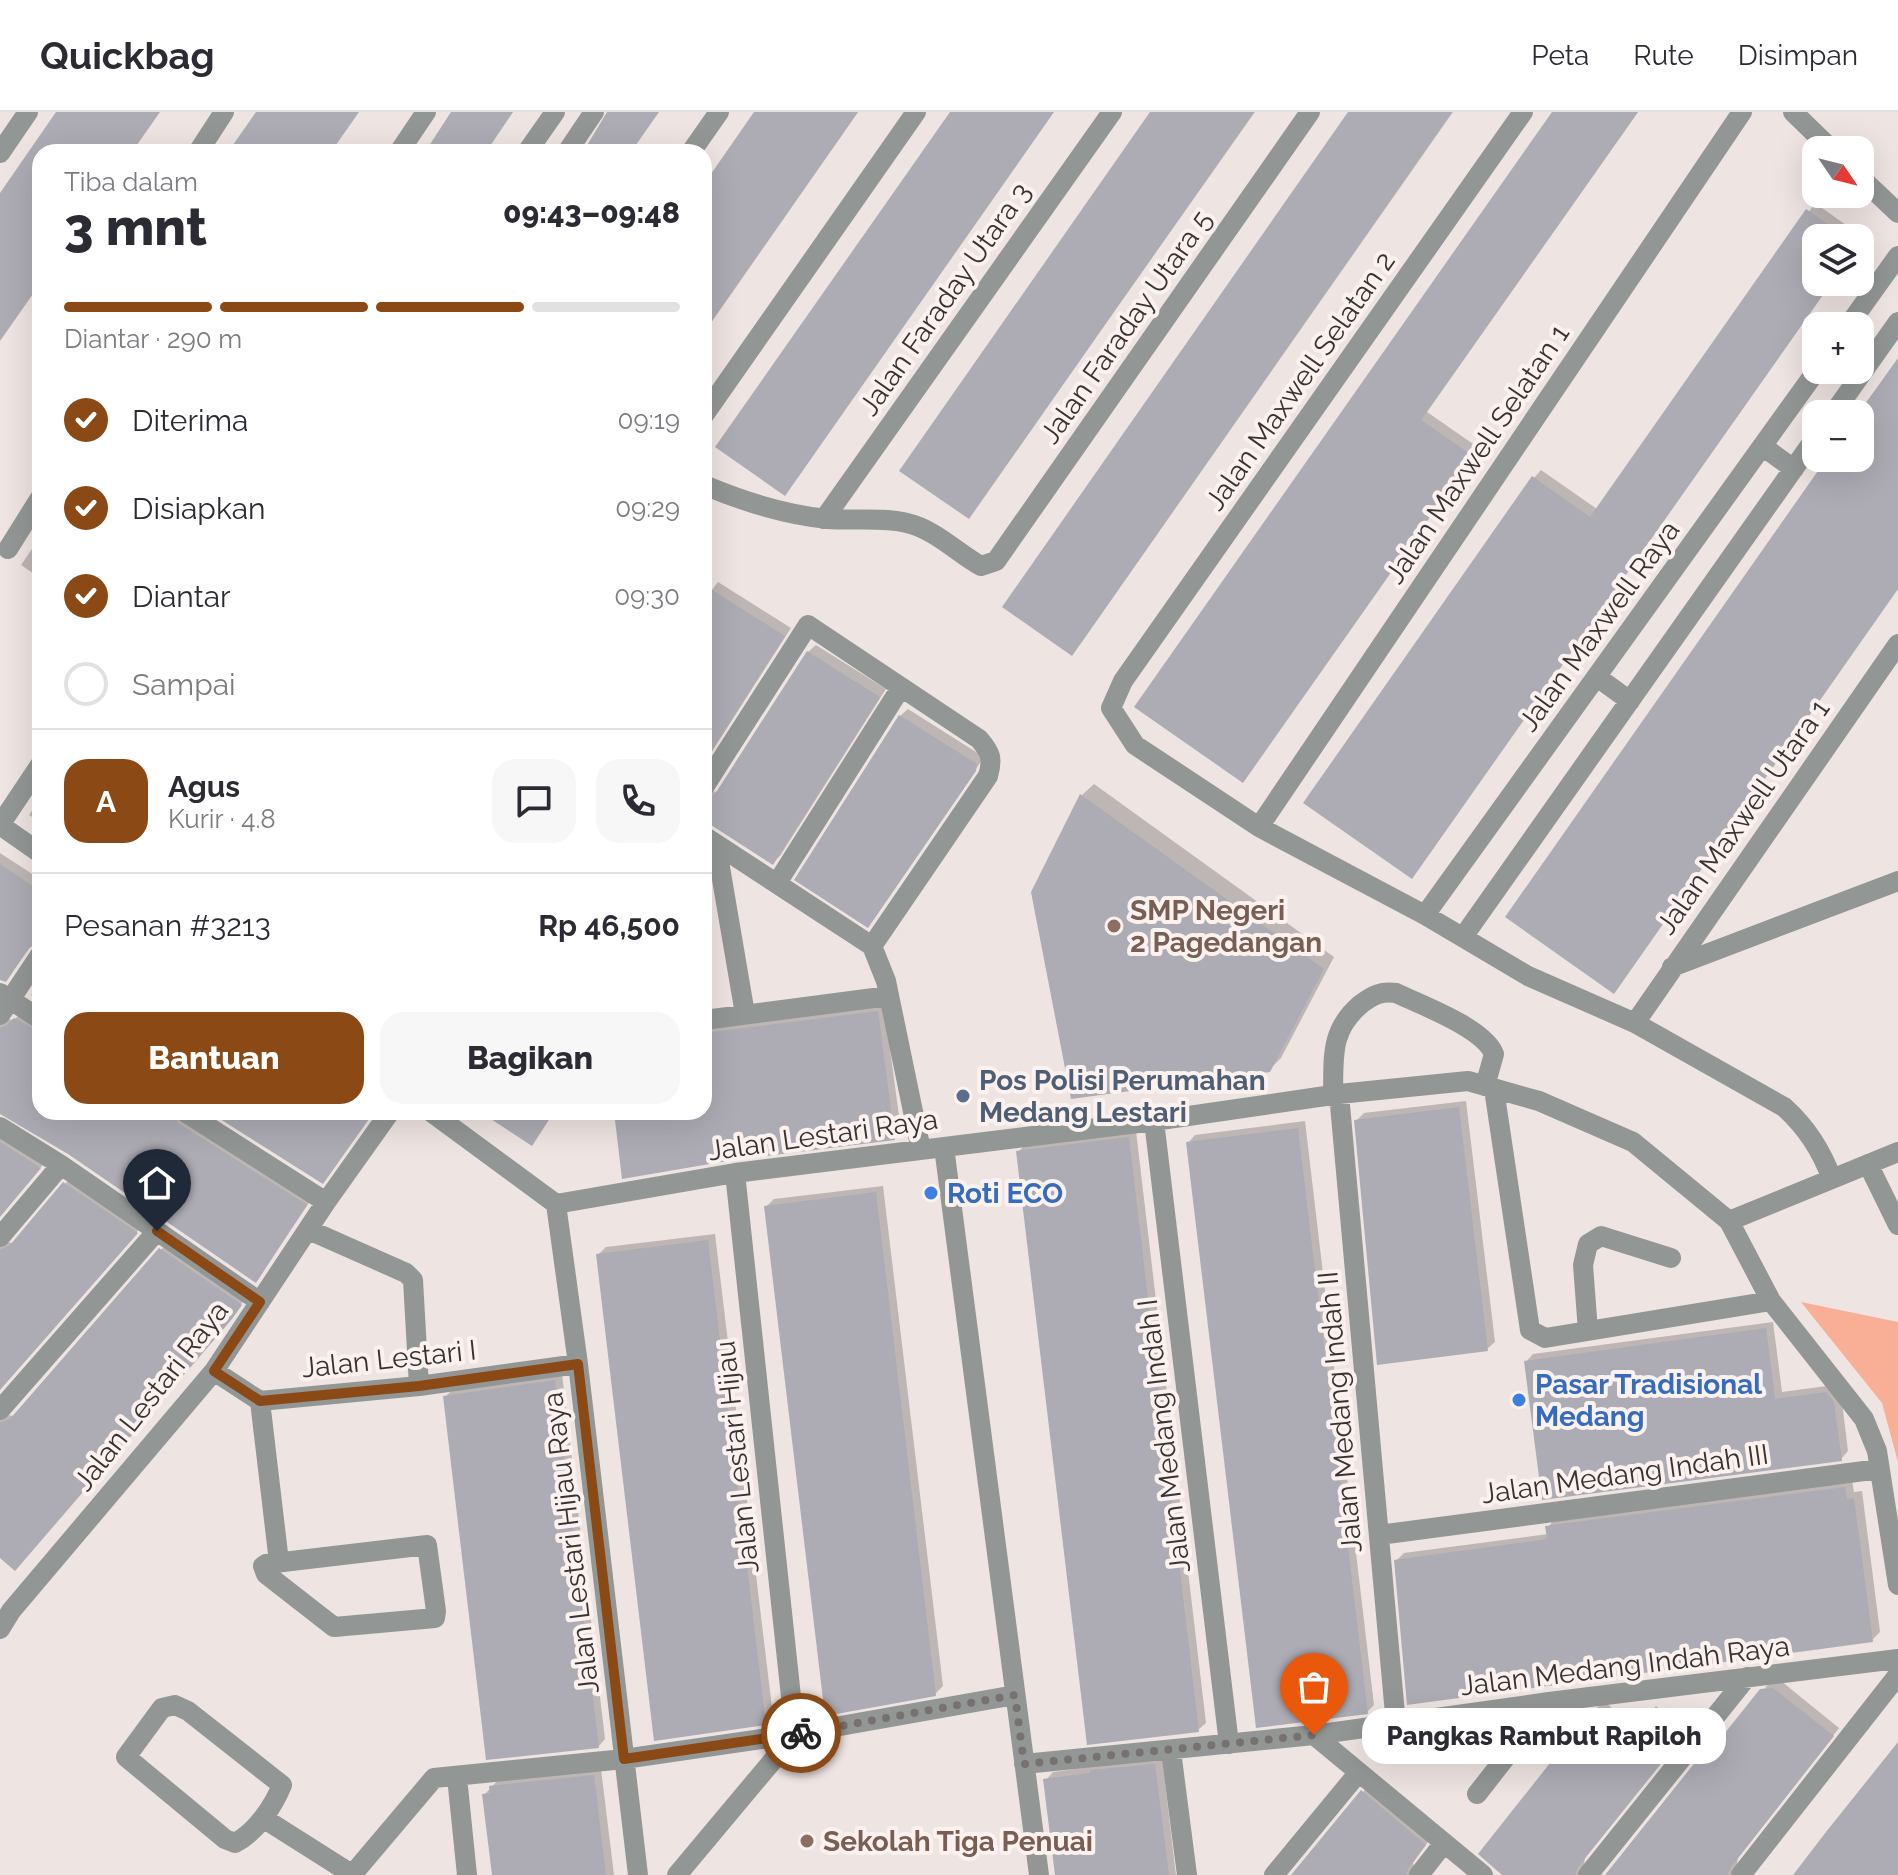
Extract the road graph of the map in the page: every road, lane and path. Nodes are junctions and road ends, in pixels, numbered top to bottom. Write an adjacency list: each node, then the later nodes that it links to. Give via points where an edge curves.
1 (28, 112): 19 (street)
2 (224, 112): 14 (street)
3 (426, 112): 15 (street)
4 (555, 112): 16 (street)
5 (594, 112): 17 (street)
6 (719, 112): 18 (street)
7 (916, 112): 27 (street)
8 (1112, 112): 33 (street, Jalan Faraday Utara 3)
9 (1310, 112): 33 (street, Jalan Faraday Utara 5, via 996,561 981,566 935,534 907,523)
10 (1523, 112): 42 (street, Jalan Maxwell Selatan 2, via 1123,681 1111,708 1135,745)
11 (1742, 112): 42 (street, Jalan Maxwell Selatan 1)
12 (1793, 112): 13 (street)
13 (1818, 136)
14 (203, 144)
15 (404, 144)
16 (533, 144)
17 (572, 144)
18 (697, 144)
19 (0, 153)
20 (1874, 190): 21 (street)
21 (1898, 213)
22 (1898, 256): 23 (street)
23 (1858, 312)
24 (1898, 322): 26 (street)
25 (1807, 384): 28 (street, Jalan Maxwell Raya)
26 (1843, 400)
27 (712, 404)
28 (1762, 446): 30 (street); 36 (street, Jalan Maxwell Raya)
29 (1802, 457): 30 (street)
30 (1794, 469): 38 (street)
31 (712, 489): 33 (street, via 738,500)
32 (32, 511): 34 (street)
33 (824, 519)
34 (8, 549)
35 (1898, 644): 52 (street, Jalan Maxwell Utara 1)
36 (1597, 677): 38 (street); 48 (street, Jalan Maxwell Raya)
37 (900, 689): 39 (street, via 808,625); 47 (street); 50 (street, via 979,739 992,762 988,776)
38 (1630, 701): 49 (street)
39 (712, 775)
40 (32, 777): 41 (street)
41 (0, 825): 44 (street)
42 (1259, 827): 48 (street)
43 (712, 841): 47 (street)
44 (32, 847)
45 (712, 850): 55 (street)
46 (1898, 881): 52 (street)
47 (777, 883): 50 (street)
48 (1425, 915): 49 (street)
49 (1463, 937): 58 (street, via 1528,976)
50 (872, 946): 53 (street)
51 (32, 965): 54 (street)
52 (1672, 967): 58 (street, Jalan Maxwell Utara 1)
53 (889, 996): 55 (street); 67 (street)
54 (3, 1003): 56 (street)
55 (745, 1014): 57 (street)
56 (32, 1016)
57 (712, 1019)
58 (1635, 1023): 72 (street, via 1784,1107 1804,1125)
59 (1490, 1087): 60 (street, Jalan Lestari Raya, via 1468,1081); 60 (street, Jalan Medang Indah II, via 1492,1048 1473,1032 1384,991 1362,1003 1337,1035); 75 (street, Jalan Lestari Raya, via 1539,1101 1633,1142); 83 (street, via 1530,1330 1545,1338)
60 (1336, 1095): 64 (street, Jalan Lestari Raya); 90 (street, Jalan Medang Indah II)
61 (198, 1120): 73 (street)
62 (384, 1120): 73 (street, Jalan Lestari Raya)
63 (442, 1120): 74 (street)
64 (1154, 1121): 66 (street, Jalan Lestari Raya); 102 (street, Jalan Medang Indah I)
65 (0, 1127): 70 (street)
66 (944, 1147): 67 (street, Jalan Lestari Raya); 97 (street)
67 (921, 1150): 71 (street, Jalan Lestari Raya)
68 (1898, 1152): 69 (street)
69 (1868, 1164): 72 (street); 76 (street)
70 (61, 1165): 78 (street); 79 (street)
71 (735, 1173): 74 (street, Jalan Lestari Raya); 100 (street, Jalan Lestari Hijau)
72 (1832, 1179): 75 (street)
73 (326, 1202): 77 (street, Jalan Lestari Raya)
74 (556, 1204): 84 (street, Jalan Lestari Hijau Raya)
75 (1729, 1221): 81 (street)
76 (1898, 1225)
77 (309, 1230): 82 (street, Jalan Lestari Raya); 86 (street, via 413,1280)
78 (157, 1231): 82 (street); 88 (street)
79 (0, 1237)
80 (1671, 1258): 83 (street, via 1601,1236 1588,1244 1583,1265)
81 (1771, 1301): 83 (street); 89 (street, via 1864,1419)
82 (260, 1302): 85 (street, Jalan Lestari Raya)
83 (1588, 1331)
84 (578, 1364): 86 (street, Jalan Lestari I); 104 (street, Jalan Lestari Hijau Raya)
85 (214, 1371): 87 (street); 93 (street, Jalan Lestari Raya)
86 (419, 1386): 87 (street, Jalan Lestari I)
87 (260, 1401): 91 (street)
88 (0, 1410)
89 (1879, 1469): 90 (street, Jalan Medang Indah III); 92 (street)
90 (1379, 1535): 99 (street, Jalan Medang Indah II)
91 (279, 1562): 91 (street, via 263,1566 266,1574 334,1627 436,1616 427,1545)
92 (1898, 1585)
93 (4, 1614)
94 (1898, 1659): 96 (street, Jalan Medang Indah Raya)
95 (1898, 1675): 121 (street)
96 (1747, 1677): 98 (street, Jalan Medang Indah Raya); 120 (street)
97 (1015, 1695): 100 (street); 105 (street)
98 (1549, 1702): 99 (street, Jalan Medang Indah Raya); 108 (street)
99 (1396, 1725): 101 (street, Jalan Medang Indah Raya)
100 (795, 1734): 104 (street); 114 (street)
101 (1314, 1735): 102 (street, Jalan Medang Indah Raya); 106 (street)
102 (1229, 1744): 103 (street, Jalan Medang Indah Raya)
103 (1171, 1751): 105 (street, Jalan Medang Indah Raya); 116 (street)
104 (624, 1759): 107 (street); 113 (street, Jalan Lestari Hijau Raya)
105 (1024, 1764): 115 (street)
106 (1359, 1772): 110 (street); 117 (street)
107 (457, 1777): 111 (street, via 432,1779); 112 (street)
108 (1477, 1794)
109 (263, 1818): 109 (street, via 280,1782 188,1711 175,1705 162,1708 127,1755 225,1839 235,1843); 111 (street)
110 (1444, 1843): 118 (street); 119 (street)
111 (352, 1875)
112 (467, 1875)
113 (638, 1875)
114 (677, 1875)
115 (1039, 1875)
116 (1187, 1875)
117 (1274, 1875)
118 (1419, 1875)
119 (1483, 1875)
120 (1588, 1875)
121 (1741, 1875)

